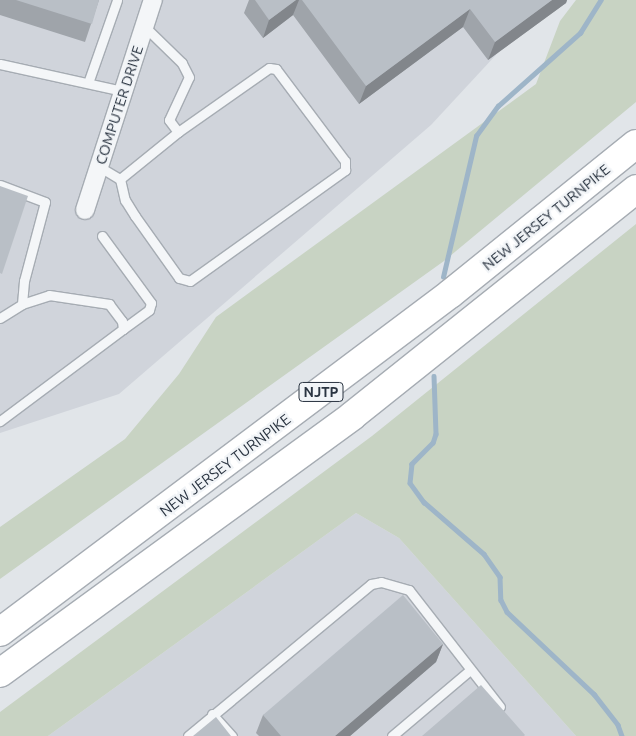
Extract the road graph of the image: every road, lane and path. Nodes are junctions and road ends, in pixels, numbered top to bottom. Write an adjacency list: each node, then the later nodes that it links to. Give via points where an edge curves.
1 (117, 0): 5 (lane)
2 (153, 0): 3 (street, COMPUTER DRIVE)
3 (145, 27): 6 (street, COMPUTER DRIVE); 7 (lane, via 182,63 189,76 169,120)
4 (0, 64): 5 (lane)
5 (88, 84): 6 (lane)
6 (123, 91): 9 (street, COMPUTER DRIVE)
7 (178, 132): 10 (lane); 10 (lane, via 269,68 276,69 345,161 345,170 190,281 179,278 125,200)
8 (636, 144): 19 (highway, NEW JERSEY TURNPIKE / NJTP, via 450,294)
9 (98, 166): 10 (lane); 13 (street, COMPUTER DRIVE)
10 (120, 180)
11 (0, 185): 15 (lane, via 45,202 24,280)
12 (636, 189): 21 (highway, NJTP, via 352,416)
13 (85, 210)
14 (102, 236): 17 (lane, via 150,303 149,310)
15 (22, 304): 16 (lane); 17 (lane, via 48,295 109,304 122,321)
16 (0, 318)
17 (123, 329): 18 (lane)
18 (0, 421)
19 (0, 632)
20 (470, 670): 22 (lane, via 408,590 394,584 371,584); 23 (lane); 26 (lane)
21 (0, 673)
22 (212, 714): 24 (lane); 25 (lane)
23 (506, 714)
24 (188, 736)
25 (232, 736)
26 (392, 736)

